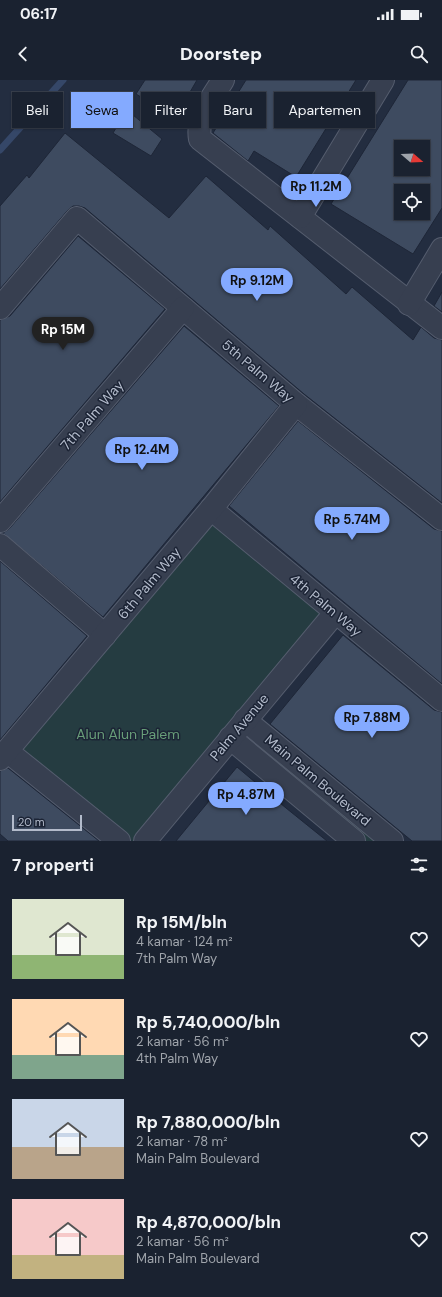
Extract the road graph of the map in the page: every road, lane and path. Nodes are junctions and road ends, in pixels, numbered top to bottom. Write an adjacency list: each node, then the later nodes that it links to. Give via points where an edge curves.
1 (223, 80): 3 (street, via 202,116 198,128 200,139)
2 (383, 80): 3 (street)
3 (300, 217): 5 (street)
4 (442, 249): 5 (street)
5 (409, 304): 8 (street)
6 (0, 308): 7 (street, 5th Palm Way, via 77,218)
7 (183, 308): 9 (street, 5th Palm Way); 12 (street, 7th Palm Way)
8 (442, 328)
9 (296, 404): 10 (street, 6th Palm Way); 11 (street, 5th Palm Way)
10 (211, 509): 14 (street, 4th Palm Way); 15 (street, 6th Palm Way)
11 (442, 519)
12 (0, 521)
13 (0, 545): 15 (street)
14 (335, 613): 16 (street, 4th Palm Way); 17 (street, Palm Avenue)
15 (105, 635): 19 (street, 6th Palm Way)
16 (442, 700)
17 (245, 720): 18 (street, Palm Avenue); 23 (street, Main Palm Boulevard)
18 (230, 738): 21 (street, Palm Avenue); 22 (street, Main Palm Boulevard)
19 (4, 755): 20 (street)
20 (119, 841)
21 (144, 841)
22 (354, 841)
23 (392, 841)

